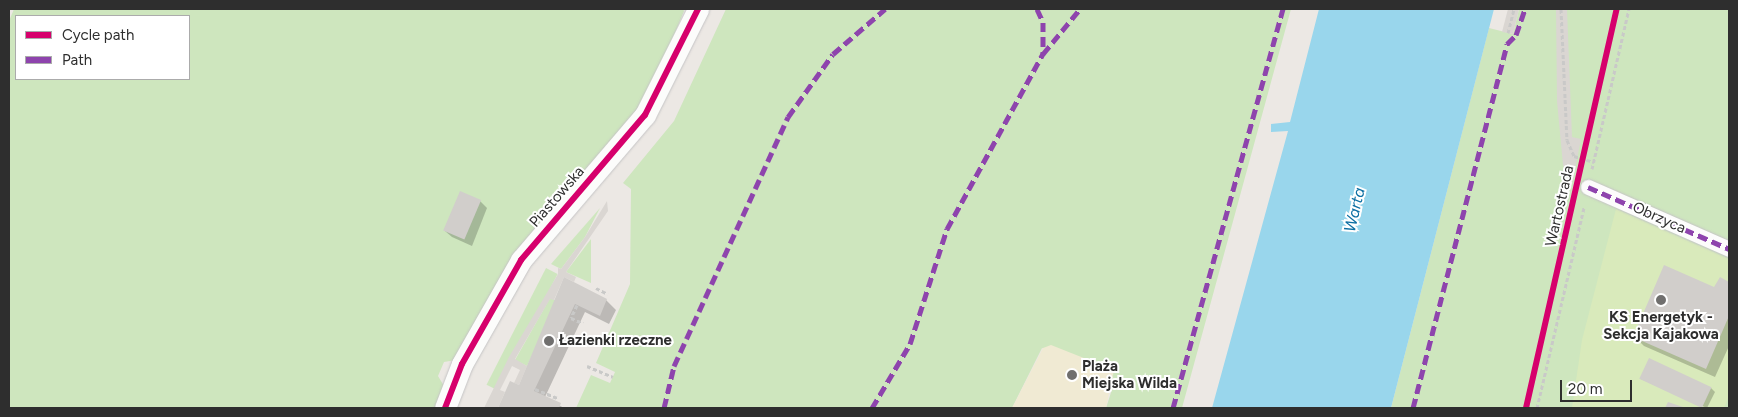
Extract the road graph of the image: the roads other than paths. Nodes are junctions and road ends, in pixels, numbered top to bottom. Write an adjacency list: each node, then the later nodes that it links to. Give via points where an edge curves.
1 (698, 9): 4 (street, Piastowska, via 645,114 521,260 462,364)
2 (1588, 187): 3 (street, Obrzyca)
3 (1729, 249)
4 (445, 408)

